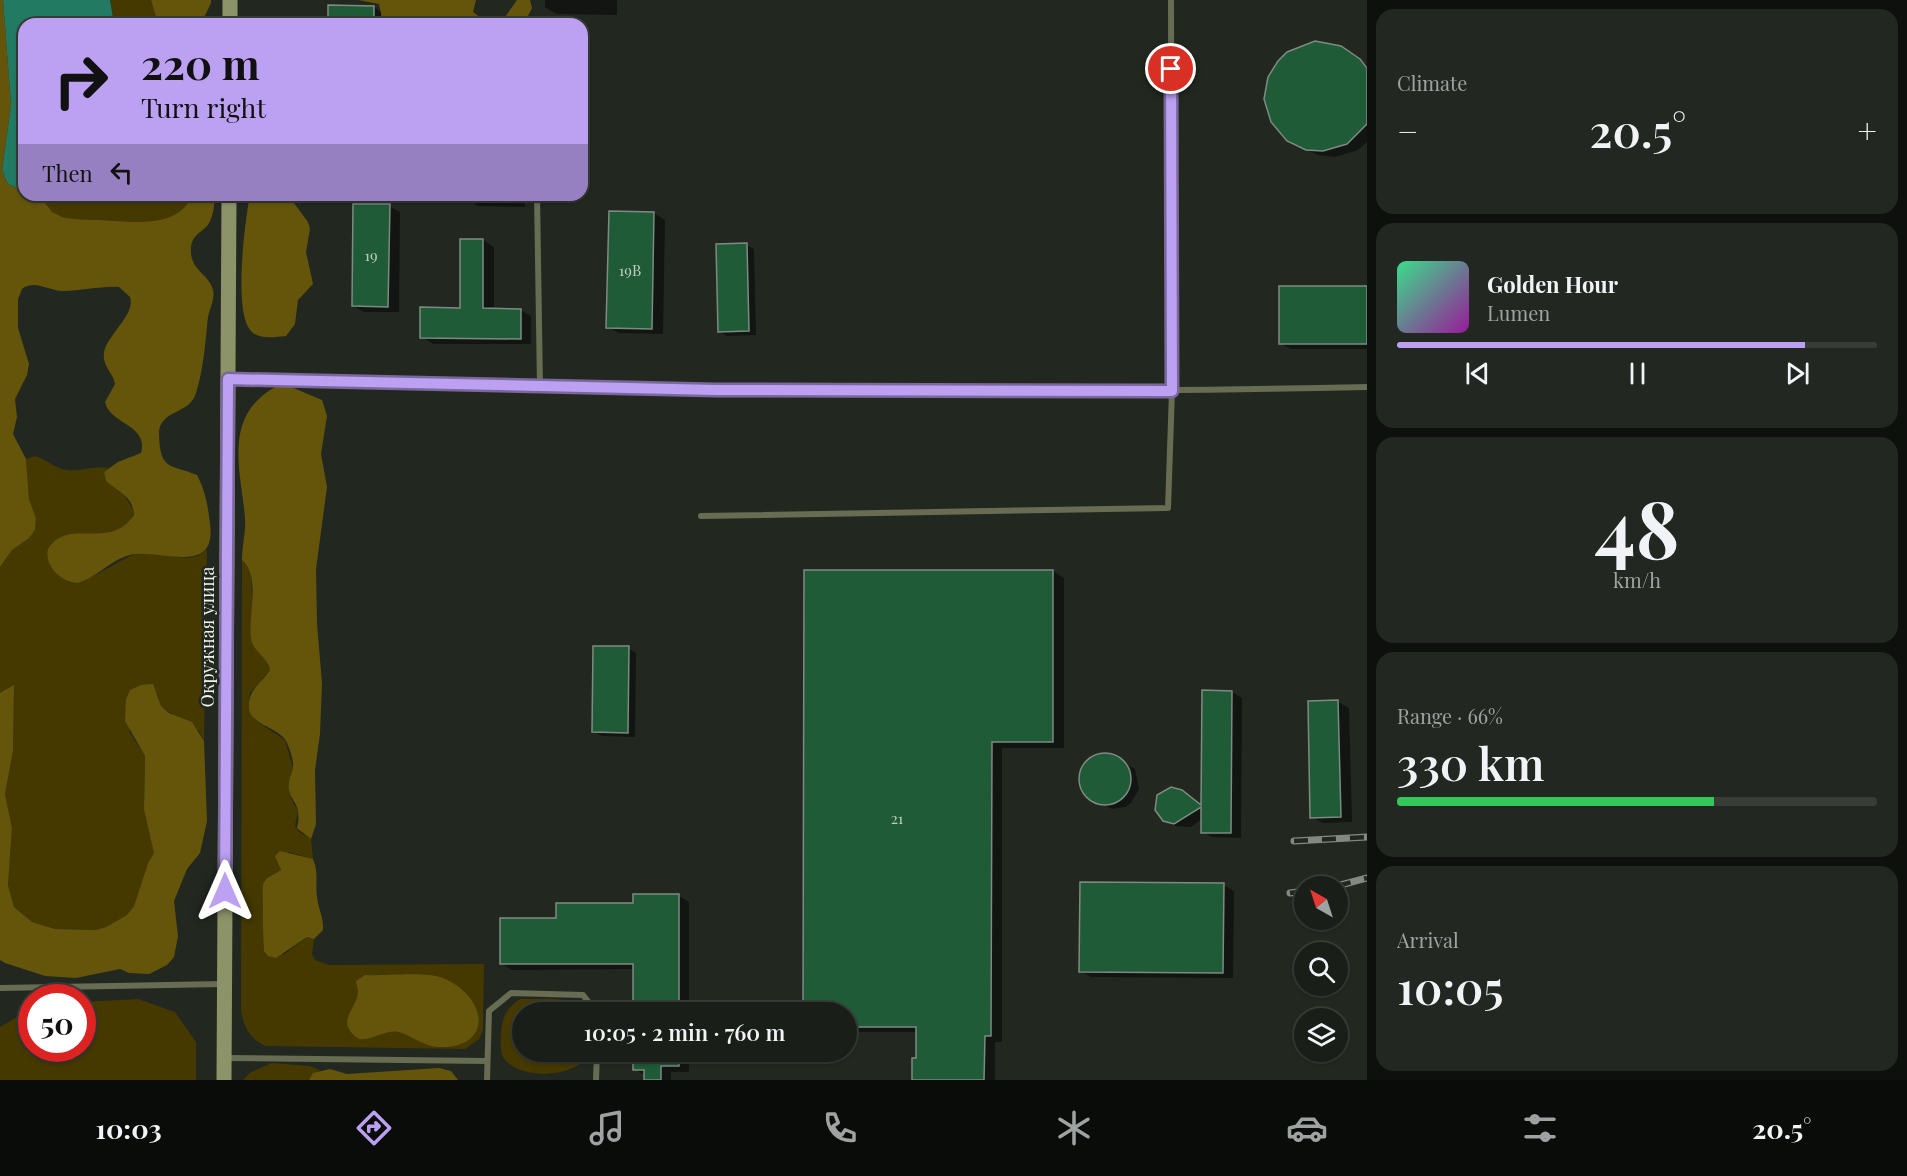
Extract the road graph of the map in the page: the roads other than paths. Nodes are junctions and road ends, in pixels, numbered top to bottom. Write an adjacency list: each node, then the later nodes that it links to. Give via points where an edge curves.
1 (230, 0): 3 (main road)
2 (1171, 0): 9 (lane)
3 (230, 18)
4 (229, 201): 6 (main road, Окружная улица)
5 (537, 201): 7 (lane)
6 (228, 379): 7 (lane); 11 (main road, Окружная улица)
7 (540, 387): 9 (lane)
8 (1367, 387): 9 (lane)
9 (1172, 391): 10 (lane, via 1168,508)
10 (701, 516)
11 (224, 984): 12 (lane); 14 (main road, Окружная улица)
12 (0, 988)
13 (588, 1002): 15 (lane, via 583,995 511,993 489,1011)
14 (224, 1058): 15 (lane); 17 (main road, Окружная улица)
15 (486, 1060): 18 (lane)
16 (597, 1062): 19 (lane)
17 (224, 1080)
18 (487, 1080)
19 (596, 1080)

